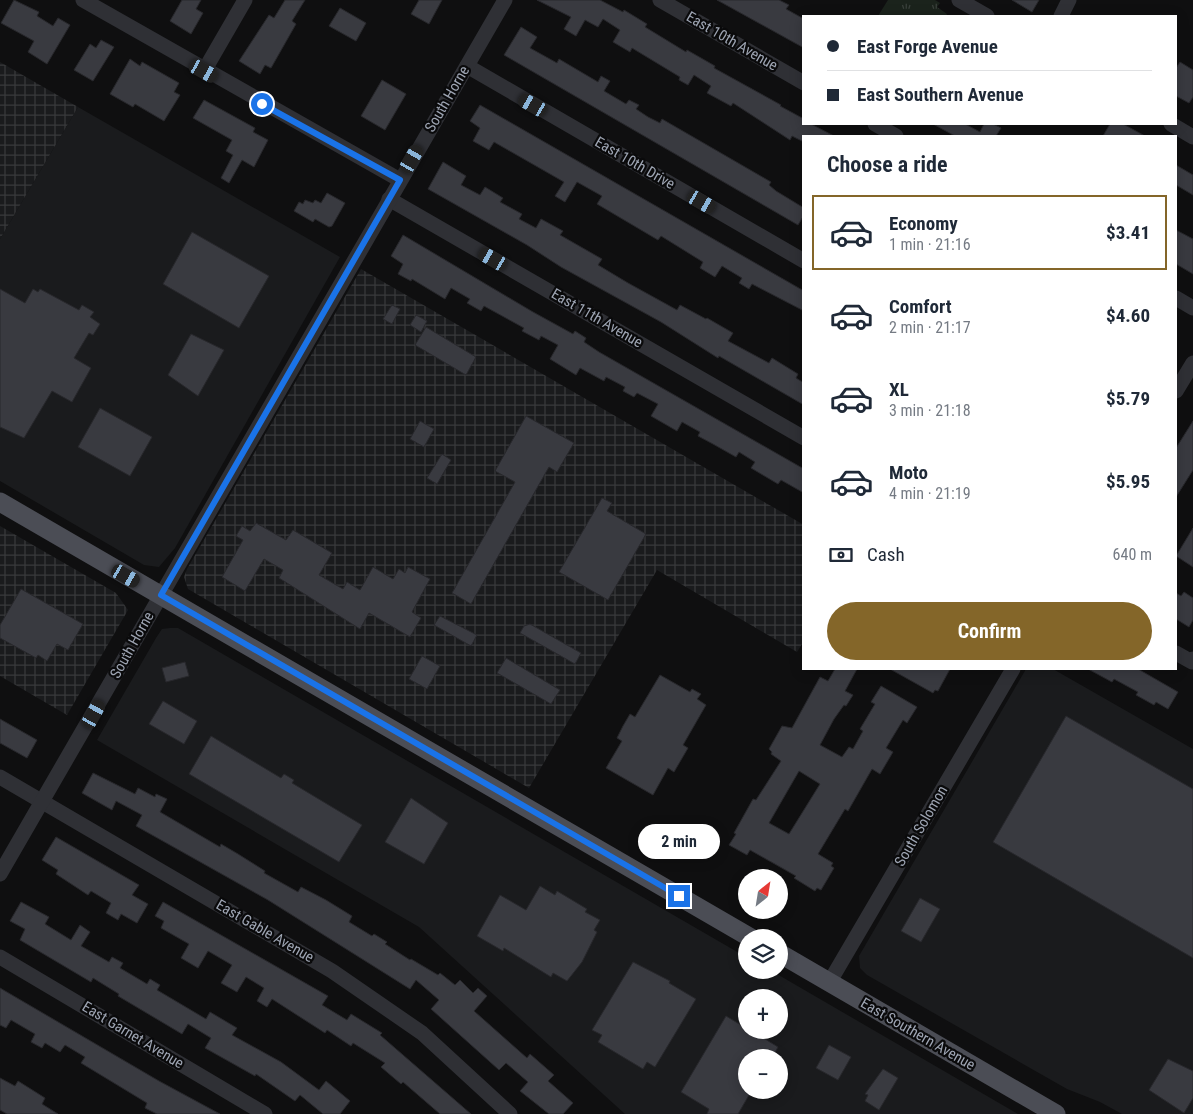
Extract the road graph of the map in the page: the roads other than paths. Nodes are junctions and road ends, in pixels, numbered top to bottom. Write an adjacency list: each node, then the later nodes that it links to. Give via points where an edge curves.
1 (83, 0): 10 (street)
2 (245, 0): 10 (street)
3 (505, 0): 9 (street, South Horne)
4 (660, 0): 11 (street, East 10th Avenue)
5 (958, 0): 7 (street)
6 (1070, 0): 8 (street)
7 (985, 15)
8 (1062, 15)
9 (467, 66): 16 (street, South Horne); 18 (street, East 10th Drive)
10 (204, 71): 16 (street)
11 (802, 82)
12 (876, 125): 14 (street)
13 (1173, 125): 15 (street)
14 (894, 135)
15 (1193, 137)
16 (400, 180): 17 (street, South Horne)
17 (389, 199): 23 (street, East 11th Avenue); 25 (street, South Horne)
18 (802, 260)
19 (1177, 299): 20 (street)
20 (1193, 308)
21 (1193, 363): 22 (street)
22 (1177, 389)
23 (802, 437)
24 (0, 502): 25 (main road)
25 (161, 595): 30 (street, South Horne); 32 (main road)
26 (1177, 653): 27 (street)
27 (1192, 660)
28 (1012, 670): 35 (street, South Solomon)
29 (0, 776): 30 (street, East Gable Avenue)
30 (43, 801): 31 (street, South Horne); 37 (street, East Gable Avenue, via 332,971 422,1033)
31 (0, 874)
32 (738, 930)
33 (0, 957): 36 (street, East Garnet Avenue)
34 (788, 959): 35 (main road, East Southern Avenue)
35 (829, 983): 38 (main road, East Southern Avenue)
36 (265, 1114)
37 (510, 1114)
38 (1056, 1114)

